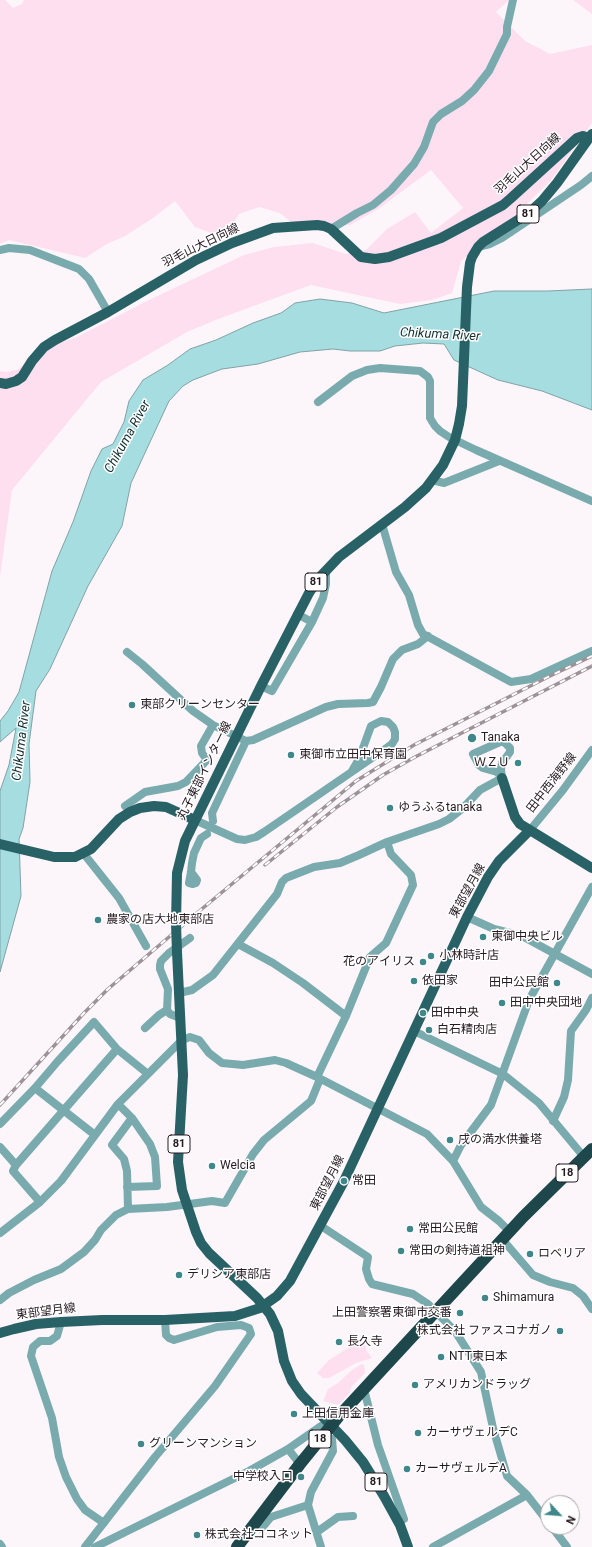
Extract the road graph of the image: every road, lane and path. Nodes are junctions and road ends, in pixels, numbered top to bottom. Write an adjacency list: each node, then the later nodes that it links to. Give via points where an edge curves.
1 (513, 0): 4 (street, via 507,34 489,71 474,90 433,122 424,147 414,164 392,190 374,205)
2 (591, 138): 4 (main road, 羽毛山大日向線, via 577,138 503,205 441,238 389,257 375,260 361,257); 5 (main road, 丸子東部インター線 / 81, via 542,201 529,213)
3 (592, 176): 5 (street, via 502,238)
4 (331, 229): 7 (main road, 羽毛山大日向線, via 317,225 273,228 232,243 196,260)
5 (478, 247): 10 (main road, 丸子東部インター線 / 81, via 470,263 467,287 461,415)
6 (0, 250): 7 (street, via 30,250 79,269 89,279)
7 (108, 312): 8 (main road, 羽毛山大日向線, via 44,347 22,377 16,381)
8 (0, 383)
9 (318, 402): 10 (street, via 352,376 366,370 380,368 420,371 430,381 432,422)
10 (454, 440): 11 (street); 12 (main road, 丸子東部インター線 / 81, via 443,465)
11 (499, 461): 12 (street, via 444,483); 13 (street)
12 (432, 480): 14 (main road, 丸子東部インター線 / 81, via 405,507)
13 (592, 501)
14 (382, 524): 15 (main road, 丸子東部インター線 / 81, via 344,553); 20 (street, via 396,572 409,595 418,625 423,634)
15 (326, 571): 16 (main road, 丸子東部インター線 / 81); 17 (street)
16 (309, 593): 17 (street); 18 (main road, 丸子東部インター線 / 81)
17 (323, 598): 19 (street)
18 (297, 614): 19 (street); 23 (main road, 丸子東部インター線 / 81)
19 (312, 622): 23 (street, via 272,691)
20 (428, 636): 21 (street, via 511,682 531,679); 26 (street, via 418,644 402,650 393,659 373,702 326,707)
21 (592, 651)
22 (127, 652): 24 (street, via 193,711)
23 (261, 686): 25 (main road, 丸子東部インター線 / 81)
24 (213, 725): 25 (street); 30 (street, via 201,746 207,760 186,782 145,792)
25 (236, 737): 26 (street); 31 (main road, 丸子東部インター線 / 81)
26 (246, 741): 32 (street, via 212,813)
27 (592, 750): 33 (street, 田中西海野線)
28 (363, 759): 28 (street, via 372,726 381,721 388,722 393,727 395,739 388,747); 31 (street, via 352,771 250,839 237,839)
29 (502, 778): 29 (street, via 497,772 479,765 474,754 500,742 508,745 510,752 502,763); 33 (main road, via 515,817 520,824); 35 (street, via 480,790 464,808 449,819)
30 (125, 806)
31 (195, 820): 37 (main road, via 166,807 140,808 119,820); 47 (main road, 丸子東部インター線 / 81, bridge, via 185,841 177,874)
32 (213, 821)
33 (530, 830): 38 (main road); 41 (main road, 東部望月線, via 499,861)
34 (207, 834): 39 (street, via 200,838 197,845)
35 (387, 842): 43 (street, via 340,863 314,867 286,878 277,894); 50 (street, via 391,854 411,875 413,885 386,943 370,957)
36 (0, 844): 37 (main road, via 64,858)
37 (84, 854): 44 (street, via 119,898)
38 (592, 868)
39 (191, 872)
40 (592, 887): 45 (street)
41 (468, 917): 45 (street, via 494,929 522,936); 53 (main road, 東部望月線)
42 (190, 938): 49 (street, via 161,961 160,969 168,989)
43 (238, 944): 47 (street, via 213,975 192,990); 50 (street, via 303,983)
44 (146, 946)
45 (555, 954): 46 (street); 57 (street, via 529,1000)
46 (592, 974)
47 (179, 993): 51 (main road, 丸子東部インター線 / 81)
48 (592, 998): 64 (street, via 571,1031 568,1080 564,1097)
49 (167, 1010): 51 (street); 52 (street)
50 (346, 1016): 58 (street)
51 (180, 1018): 54 (main road, 丸子東部インター線 / 81)
52 (145, 1028)
53 (414, 1031): 57 (street); 61 (main road, 東部望月線)
54 (182, 1040): 56 (street); 58 (street, via 190,1037 199,1040 222,1064 243,1065 275,1060); 73 (main road, 丸子東部インター線 / 81, via 183,1075 178,1162)
55 (117, 1049): 56 (street); 59 (street, via 94,1022); 62 (street)
56 (148, 1074): 60 (street)
57 (503, 1074): 64 (street, via 539,1104); 69 (street, via 491,1105 461,1145)
58 (318, 1078): 61 (street); 73 (street, via 311,1101 264,1140 224,1203 212,1201)
59 (35, 1088): 62 (street); 65 (street)
60 (118, 1104): 63 (street); 66 (street)
61 (378, 1109): 69 (street, via 427,1134); 75 (main road, 東部望月線)
62 (63, 1111): 66 (street); 70 (street)
63 (132, 1118): 71 (street, via 112,1145 124,1159); 71 (street, via 153,1150 157,1186)
64 (553, 1121): 68 (street)
65 (0, 1124)
66 (95, 1135): 72 (street, via 61,1181)
67 (0, 1148): 70 (street)
68 (588, 1153): 77 (highway, 18)
69 (453, 1162): 77 (street, via 481,1207 499,1221)
70 (16, 1165): 72 (street, via 13,1171)
71 (127, 1187): 74 (street)
72 (40, 1202): 76 (street)
73 (187, 1205): 74 (street); 79 (main road, 丸子東部インター線 / 81, via 204,1248)
74 (128, 1208): 78 (street, via 116,1215 84,1252 61,1269 34,1280)
75 (321, 1226): 79 (main road, 東部望月線, via 290,1281); 81 (street, via 368,1257 367,1274 372,1284 413,1294)
76 (0, 1233)
77 (506, 1235): 80 (street, via 533,1275 573,1288 583,1296); 81 (highway, 18)
78 (0, 1300)
79 (264, 1306): 82 (main road, 東部望月線, via 235,1316); 86 (main road, 丸子東部インター線 / 81, via 277,1327 284,1361 292,1381)
80 (592, 1309)
81 (435, 1311): 85 (highway, 18); 91 (street, via 455,1331 481,1372 507,1476)
82 (165, 1320): 83 (main road, 東部望月線); 97 (street, via 166,1335 174,1340 217,1327 241,1325 249,1328 251,1334 214,1386)
83 (60, 1322): 84 (main road, 東部望月線, via 36,1324); 97 (street, via 57,1336 33,1346 31,1356 52,1418 59,1457 66,1476 85,1510)
84 (0, 1334)
85 (364, 1389): 86 (highway, 18); 90 (street, via 378,1445)
86 (326, 1426): 88 (street); 89 (highway, 18); 92 (main road, 81, via 363,1462)
87 (332, 1439): 93 (street, via 333,1451 311,1492)
88 (288, 1449): 89 (street); 105 (street, via 193,1500)
89 (300, 1464): 106 (highway, 18)
90 (394, 1491): 92 (street); 96 (street, via 404,1519)
91 (527, 1495): 94 (street); 108 (street)
92 (384, 1496): 96 (main road, 81)
93 (308, 1505): 98 (street, via 271,1517); 99 (street)
94 (540, 1512)
95 (352, 1516): 99 (street, via 338,1517)
96 (397, 1521): 107 (main road, 81)
97 (104, 1523): 104 (street)
98 (261, 1529)
99 (317, 1532): 102 (street)
100 (558, 1535): 109 (street)
101 (0, 1544): 103 (street)
102 (320, 1546)
103 (2, 1547)
104 (85, 1547)
105 (95, 1547)
106 (237, 1547)
107 (408, 1547)
108 (433, 1547)
109 (567, 1547)

